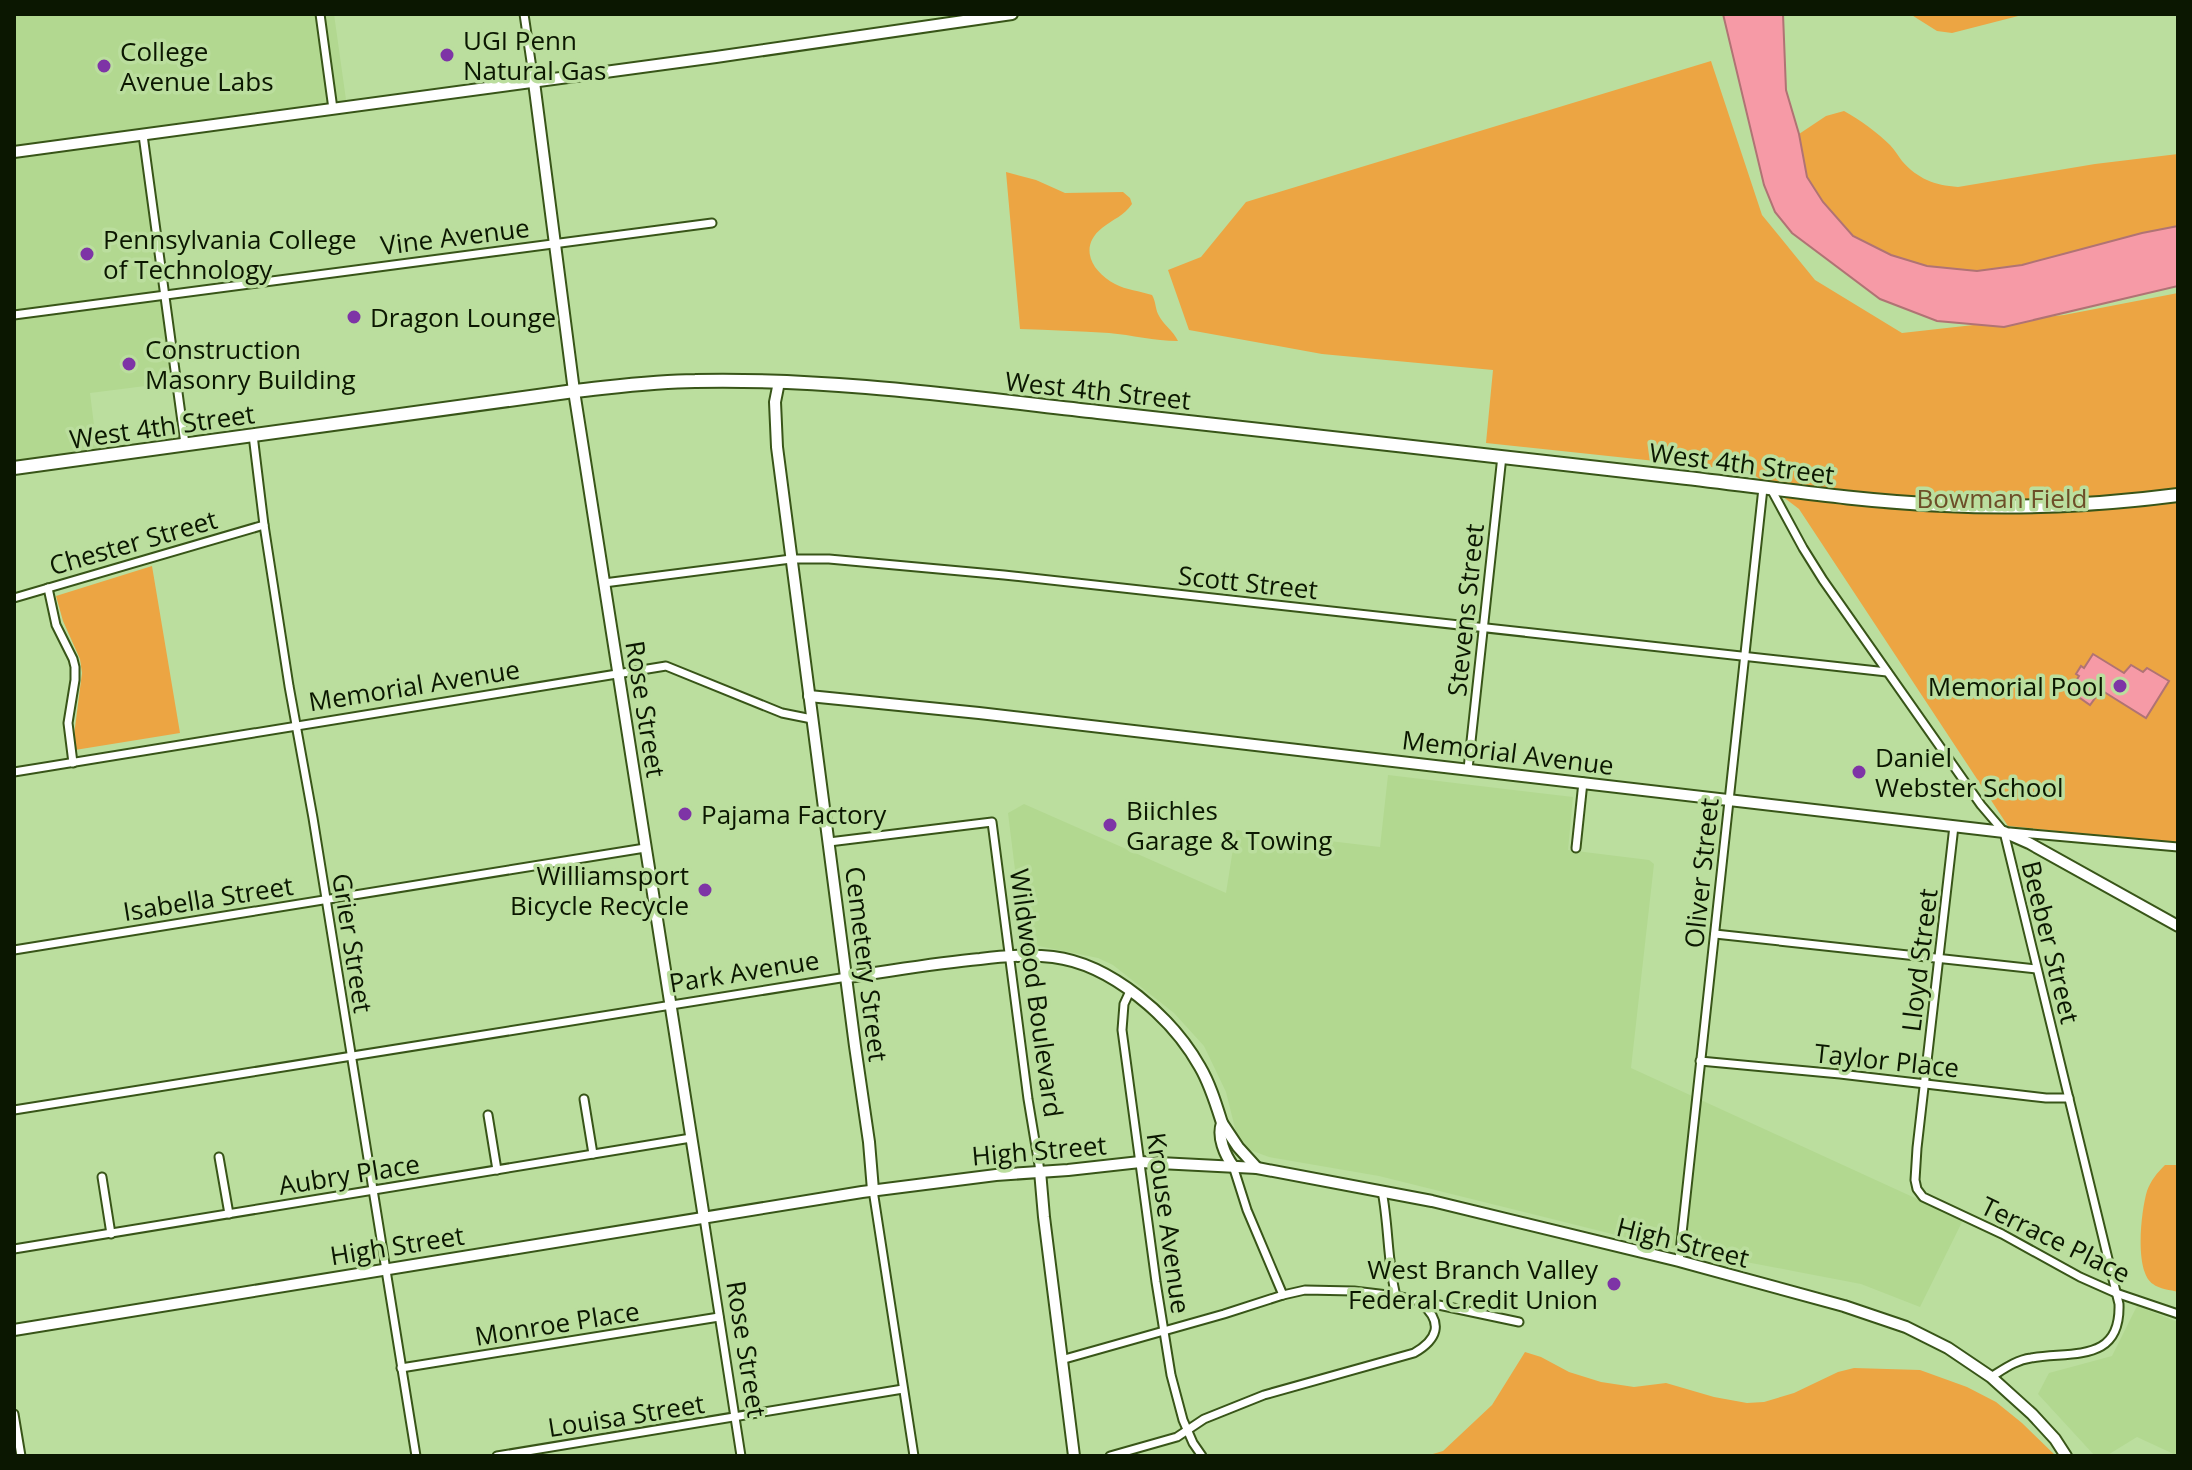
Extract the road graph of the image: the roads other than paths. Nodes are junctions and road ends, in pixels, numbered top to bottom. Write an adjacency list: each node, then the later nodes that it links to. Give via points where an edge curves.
1 (320, 14): 5 (street)
2 (524, 14): 4 (street, Rose Street)
3 (1012, 14): 4 (street)
4 (534, 82): 5 (street); 9 (street, Rose Street)
5 (333, 109): 6 (street)
6 (143, 135): 7 (street); 10 (street)
7 (14, 152)
8 (712, 223): 9 (street, Vine Avenue)
9 (555, 243): 10 (street, Vine Avenue); 13 (street, Rose Street)
10 (165, 294): 11 (street, Vine Avenue); 15 (street)
11 (14, 315)
12 (779, 382): 13 (main road, West 4th Street, via 649,382); 16 (main road, West 4th Street, via 917,392); 21 (street, Cemetery Street, via 775,419)
13 (574, 391): 14 (main road, West 4th Street); 22 (street, Rose Street)
14 (253, 435): 15 (main road, West 4th Street); 20 (street, Grier Street)
15 (185, 444): 17 (main road, West 4th Street)
16 (1502, 456): 18 (main road, West 4th Street); 25 (street, Stevens Street)
17 (14, 468)
18 (1767, 489): 19 (main road, West 4th Street, via 1975,506); 26 (street, Oliver Street); 27 (street, Beeber Street)
19 (2178, 495)
20 (264, 525): 23 (street, Chester Street); 31 (street, Grier Street)
21 (791, 559): 22 (street, Scott Street); 25 (street, Scott Street, via 931,568); 29 (street, Cemetery Street)
22 (604, 583): 28 (street, Rose Street)
23 (48, 588): 24 (street, Chester Street); 32 (street, via 56,625 75,667 68,723)
24 (14, 598)
25 (1483, 628): 26 (street, Scott Street); 33 (street, Stevens Street)
26 (1744, 657): 27 (street, Scott Street); 36 (street, Oliver Street)
27 (1887, 672): 38 (street, Beeber Street)
28 (618, 674): 30 (street, Memorial Avenue, via 666,666 782,713); 31 (street, Memorial Avenue); 41 (street, Rose Street)
29 (809, 696): 30 (street, Cemetery Street); 33 (street, Memorial Avenue)
30 (812, 719): 39 (street, Cemetery Street)
31 (297, 726): 32 (street, Memorial Avenue); 43 (street, Grier Street)
32 (73, 763): 34 (street, Memorial Avenue)
33 (1468, 769): 35 (street, Memorial Avenue)
34 (14, 772)
35 (1583, 782): 36 (street, Memorial Avenue); 42 (street)
36 (1728, 800): 37 (street, Memorial Avenue); 45 (street, Oliver Street)
37 (1954, 826): 38 (street, Memorial Avenue); 48 (street, Lloyd Street)
38 (2004, 832): 40 (street); 44 (street, Memorial Avenue); 49 (street, Beeber Street)
39 (829, 842): 47 (street, Wildwood Boulevard, via 992,822); 50 (street, Cemetery Street)
40 (2178, 847)
41 (645, 848): 43 (street, Isabella Street); 52 (street, Rose Street)
42 (1576, 848)
43 (326, 899): 46 (street, Isabella Street); 53 (street, Grier Street)
44 (2178, 926)
45 (1715, 934): 48 (street); 54 (street, Oliver Street)
46 (14, 950)
47 (1010, 956): 50 (street, Park Avenue); 51 (street, Park Avenue, via 1072,961); 68 (street, Wildwood Boulevard)
48 (1939, 959): 49 (street); 55 (street, Lloyd Street)
49 (2036, 969): 56 (street, Beeber Street)
50 (847, 977): 52 (street, Park Avenue); 70 (street, Cemetery Street)
51 (1130, 991): 60 (street, Park Avenue, via 1187,1047 1210,1087); 64 (street, Krouse Avenue, via 1122,1030)
52 (670, 1006): 53 (street, Park Avenue); 61 (street, Rose Street)
53 (352, 1056): 58 (street, Park Avenue); 71 (street, Grier Street)
54 (1700, 1061): 55 (street, Taylor Place); 78 (street, Oliver Street)
55 (1924, 1085): 56 (street, Taylor Place); 73 (street, Lloyd Street, via 1915,1171)
56 (2069, 1098): 80 (street, Beeber Street)
57 (584, 1099): 62 (street)
58 (14, 1110)
59 (488, 1115): 67 (street)
60 (1222, 1123): 65 (street, Park Avenue, via 1219,1130); 66 (street)
61 (691, 1138): 62 (street, Aubry Place); 75 (street, Rose Street)
62 (593, 1154): 67 (street, Aubry Place)
63 (220, 1161): 74 (street)
64 (1140, 1162): 65 (street, High Street); 68 (street, High Street); 88 (street, Krouse Avenue)
65 (1233, 1166): 66 (street, High Street); 81 (street, Park Avenue)
66 (1257, 1168): 72 (street, High Street)
67 (497, 1170): 71 (street, Aubry Place)
68 (1040, 1171): 70 (street, High Street); 89 (street, Wildwood Boulevard)
69 (102, 1177): 76 (street)
70 (873, 1190): 75 (street, High Street); 92 (street, Cemetery Street)
71 (372, 1191): 74 (street, Aubry Place); 79 (street, Grier Street)
72 (1382, 1191): 78 (street, High Street); 82 (street)
73 (1919, 1194): 80 (street, Terrace Place)
74 (229, 1214): 76 (street, Aubry Place)
75 (704, 1218): 79 (street, High Street); 85 (street, Rose Street)
76 (111, 1234): 77 (street, Aubry Place)
77 (14, 1249)
78 (1679, 1261): 91 (street, High Street, via 1884,1319 1925,1335)
79 (384, 1269): 87 (street, High Street); 90 (street, Grier Street)
80 (2116, 1293): 84 (street, Terrace Place); 91 (street, Beeber Street, via 2118,1326 2102,1347 2022,1360)
81 (1283, 1295): 82 (street, via 1330,1290); 88 (street)
82 (1396, 1296): 83 (street)
83 (1420, 1302): 86 (street); 95 (street, via 1436,1328 1430,1343 1414,1353 1264,1395)
84 (2178, 1314)
85 (719, 1317): 90 (street, Monroe Place); 94 (street, Rose Street)
86 (1519, 1322)
87 (14, 1330)
88 (1164, 1331): 89 (street); 95 (street, Krouse Avenue)
89 (1061, 1360): 101 (street, Wildwood Boulevard)
90 (401, 1368): 97 (street, Grier Street)
91 (1991, 1377): 104 (street, High Street, via 2032,1414)
92 (903, 1389): 94 (street, Louisa Street); 100 (street, Cemetery Street)
93 (14, 1414): 96 (street)
94 (735, 1417): 98 (street, Louisa Street); 99 (street, Rose Street)
95 (1187, 1431): 102 (street); 103 (street, Krouse Avenue)
96 (21, 1456)
97 (416, 1456)
98 (497, 1456)
99 (741, 1456)
100 (914, 1456)
101 (1074, 1456)
102 (1110, 1456)
103 (1202, 1456)
104 (2066, 1456)

